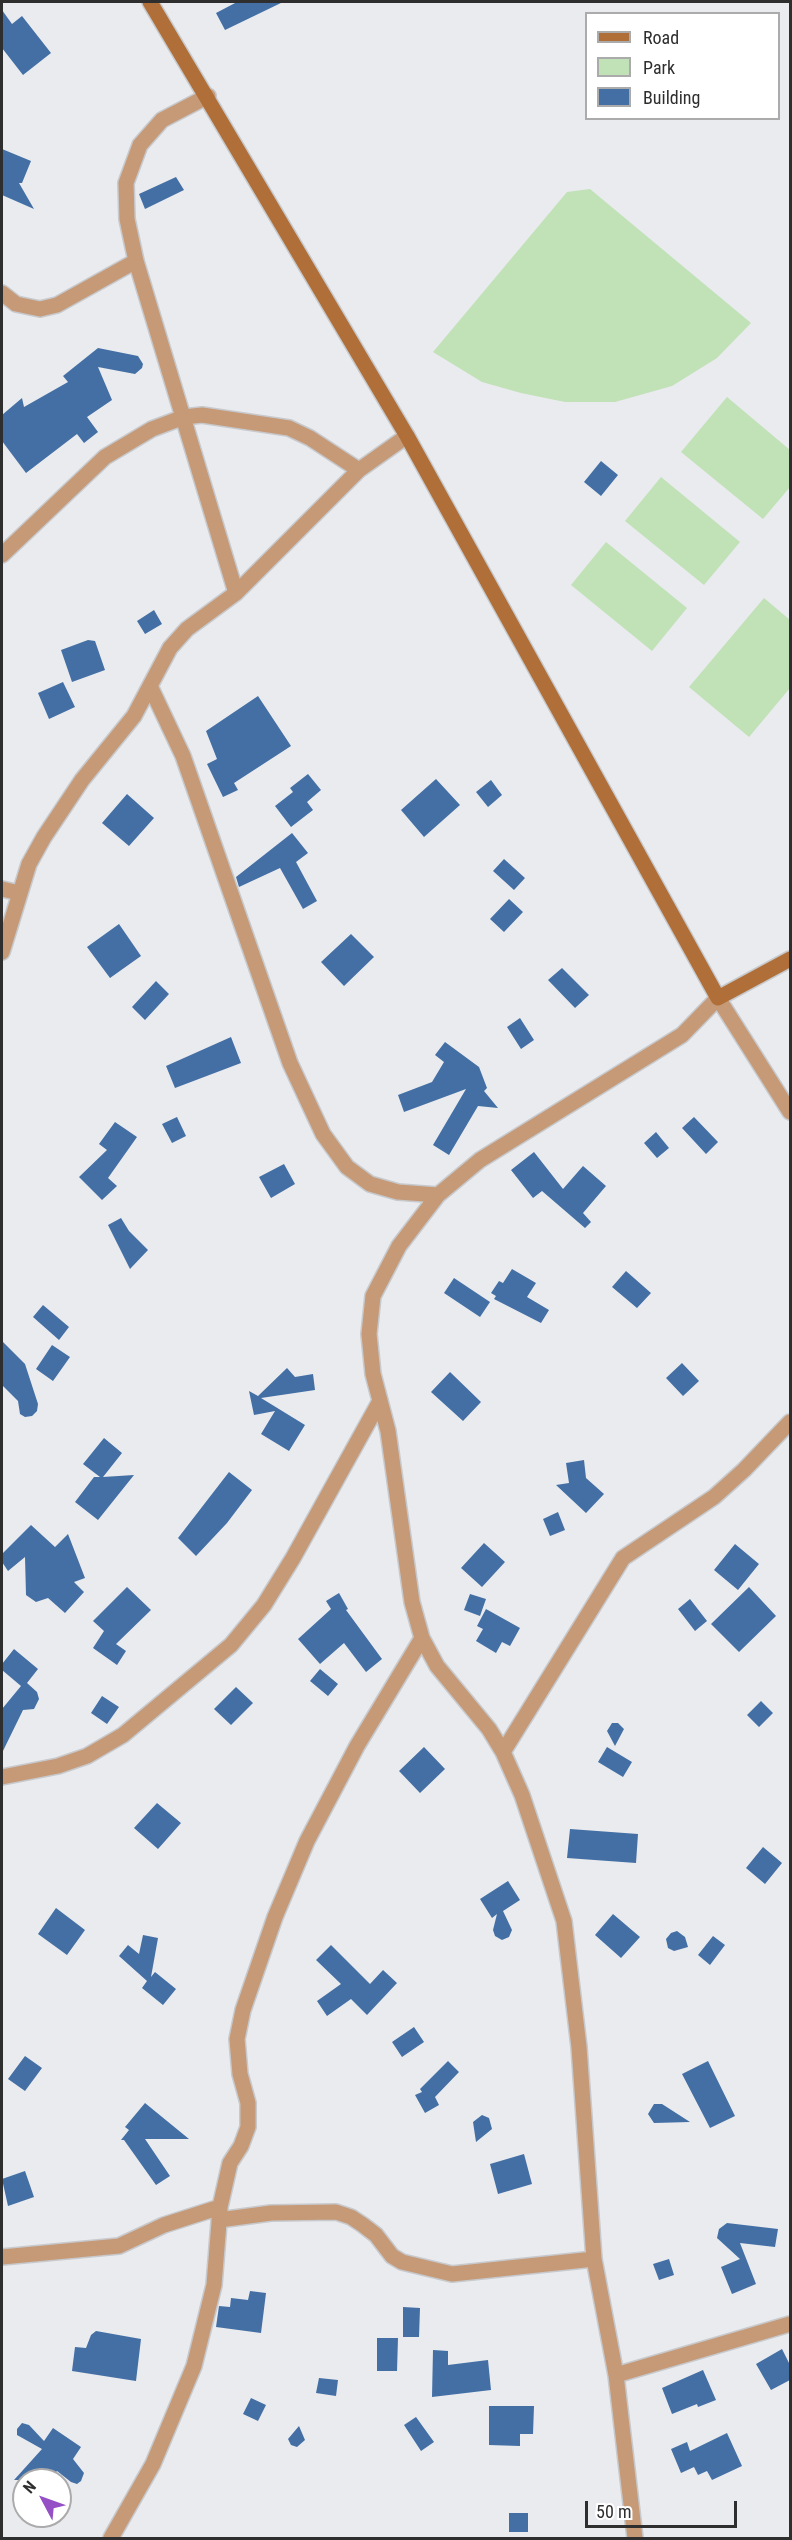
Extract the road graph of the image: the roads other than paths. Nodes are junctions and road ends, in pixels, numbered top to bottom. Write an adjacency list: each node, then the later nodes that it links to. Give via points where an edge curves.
1 (150, 2): 2 (street)
2 (208, 96): 3 (street, via 162,120 140,145 126,183 127,219); 6 (street)
3 (136, 261): 4 (street, via 57,305 40,309 16,304); 5 (street)
4 (2, 293)
5 (184, 417): 7 (street, via 289,428); 8 (street, via 152,429 105,457); 9 (street)
6 (407, 436): 7 (street); 15 (street)
7 (359, 470): 9 (street)
8 (2, 555)
9 (236, 593): 10 (street, via 188,629 158,668)
10 (150, 686): 12 (street, via 134,716 82,780 44,837); 18 (street, via 183,756 290,1063 323,1134 347,1167 370,1184 398,1192)
11 (2, 889): 12 (street)
12 (19, 893): 13 (street)
13 (2, 952)
14 (790, 959): 15 (street)
15 (718, 998): 16 (street); 18 (street, via 682,1035 480,1160)
16 (784, 1097): 17 (street)
17 (790, 1112)
18 (438, 1196): 19 (street, via 399,1246 374,1296 369,1334)
19 (380, 1401): 21 (street, via 388,1431 412,1602); 23 (street, via 294,1558 264,1605 231,1645 123,1735 87,1756)
20 (790, 1422): 22 (street, via 714,1497 623,1558)
21 (422, 1638): 22 (street, via 444,1675); 24 (street, via 357,1746 307,1841 275,1917 237,2039 248,2127 230,2163)
22 (503, 1752): 26 (street, via 522,1795 564,1921 579,2047)
23 (2, 1777)
24 (219, 2214): 25 (street, via 164,2225 119,2246); 26 (street, via 336,2212 363,2225 402,2262 452,2274); 29 (street, via 214,2285 194,2366 153,2464)
25 (2, 2257)
26 (594, 2259): 28 (street)
27 (790, 2324): 28 (street)
28 (616, 2374): 30 (street)
29 (111, 2538)
30 (635, 2538)

